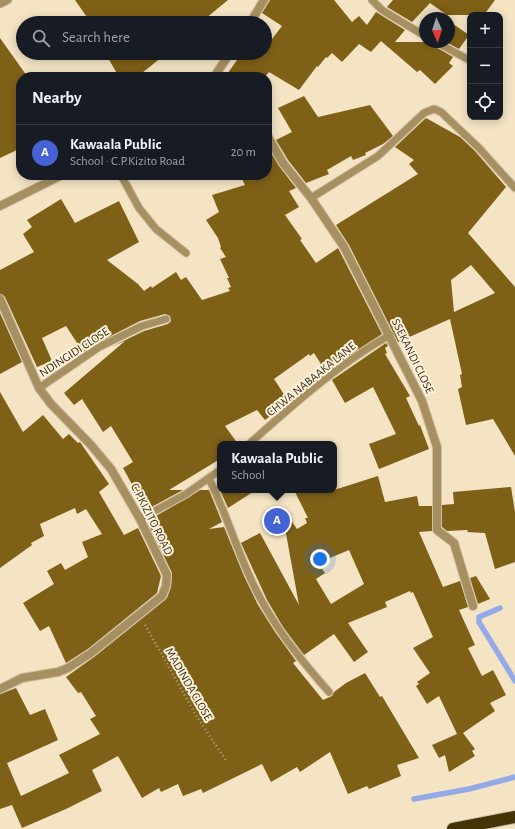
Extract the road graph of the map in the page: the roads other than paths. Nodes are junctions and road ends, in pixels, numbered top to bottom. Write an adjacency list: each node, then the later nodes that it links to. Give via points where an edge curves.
1 (8, 0): 4 (lane)
2 (264, 0): 5 (street)
3 (372, 0): 6 (lane, via 382,10)
4 (0, 4)
5 (254, 16)
6 (419, 32)
7 (447, 48): 8 (lane)
8 (467, 59)
9 (225, 60): 10 (street)
10 (217, 72)
11 (272, 144): 15 (street, SSEKANDI CLOSE, via 283,163)
12 (52, 180): 16 (street)
13 (124, 180): 17 (lane, via 139,208 156,229)
14 (515, 188): 15 (lane, via 479,148 440,112 432,109 410,124 378,156)
15 (311, 198): 20 (street, SSEKANDI CLOSE, via 344,247)
16 (0, 206)
17 (186, 253)
18 (0, 299): 21 (street, C.P.KIZITO ROAD)
19 (166, 319): 21 (lane, NDINGIDI CLOSE, via 135,329 99,347)
20 (390, 335): 22 (lane, CHWA NABAAKA LANE, via 364,349); 26 (street, SSEKANDI CLOSE, via 422,401 437,447 437,530 454,542)
21 (39, 388): 25 (street, C.P.KIZITO ROAD, via 111,469)
22 (253, 441)
23 (217, 472): 24 (lane)
24 (209, 478): 25 (lane); 28 (lane, via 265,608 290,646)
25 (140, 519): 27 (street, C.P.KIZITO ROAD, via 167,575 162,596 91,653 68,668 22,678)
26 (473, 606)
27 (0, 689)
28 (329, 692)
29 (515, 817): 30 (highway)
30 (453, 829)

